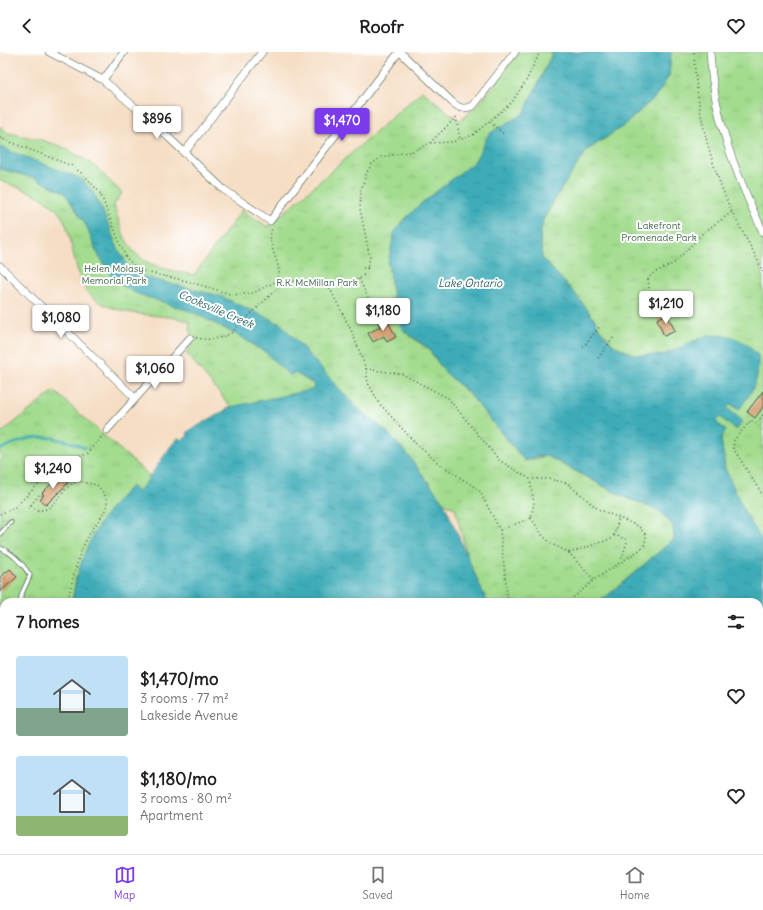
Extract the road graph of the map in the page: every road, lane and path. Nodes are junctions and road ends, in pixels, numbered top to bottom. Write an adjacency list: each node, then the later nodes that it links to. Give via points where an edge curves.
1 (49, 52): 9 (street)
2 (124, 52): 9 (street)
3 (262, 52): 17 (street)
4 (400, 52): 10 (street, via 455,104); 19 (street)
5 (515, 52): 10 (street, via 473,106)
6 (540, 52): 12 (path, via 512,102)
7 (694, 52): 18 (path, via 697,99 718,178)
8 (710, 52): 20 (street, via 714,96 728,147 738,178)
9 (103, 80): 17 (street)
10 (465, 109): 11 (path)
11 (456, 117): 15 (path); 16 (path)
12 (490, 121): 13 (path); 15 (path, via 473,135)
13 (505, 135)
14 (0, 138): 26 (path, via 72,166 84,175 100,193 126,258 144,272 187,281 233,295 253,293)
15 (460, 140): 16 (path)
16 (430, 143): 22 (path, via 413,151 382,157 372,164 367,172 361,190 360,210 370,258)
17 (184, 153): 19 (street, via 224,189)
18 (732, 212): 24 (path); 30 (path, via 704,232 674,263 652,274 648,279)
19 (271, 224): 26 (path, via 273,254 279,271)
20 (763, 232)
21 (0, 266): 38 (street)
22 (369, 267): 23 (path); 25 (path)
23 (364, 268)
24 (763, 272)
25 (359, 279): 29 (path); 31 (path)
26 (277, 281): 28 (path)
27 (326, 281): 29 (path)
28 (281, 284): 29 (path, via 286,280); 33 (path, via 223,338)
29 (329, 286): 37 (path, via 353,334)
30 (649, 288)
31 (375, 312)
32 (600, 326): 35 (path)
33 (190, 338): 38 (street)
34 (613, 338): 36 (path)
35 (583, 347)
36 (598, 358)
37 (366, 369): 41 (path, via 402,374 448,398 499,460); 50 (path, via 368,382 379,403 416,444 479,490)
38 (134, 398): 40 (street)
39 (763, 415): 43 (path, via 756,424 750,420 734,440 733,448)
40 (107, 430): 46 (path, via 88,453 56,467 14,508)
41 (530, 479): 47 (path, via 534,503); 48 (path, via 549,479 567,483 598,509)
42 (43, 496): 44 (path, via 40,494)
43 (763, 496)
44 (31, 505): 45 (path); 58 (path, via 37,510 49,508 77,481 97,485 106,500 103,513 81,551)
45 (28, 508)
46 (0, 514)
47 (531, 518): 50 (path); 54 (path, via 543,536)
48 (619, 518): 52 (path); 55 (path, via 638,526 646,535 645,544 641,549)
49 (11, 522): 51 (lane)
50 (500, 530): 59 (path)
51 (0, 534)
52 (614, 535): 54 (path, via 604,542); 55 (path, via 626,539 627,542)
53 (0, 548): 57 (lane, via 22,563 30,574)
54 (569, 553): 56 (path)
55 (620, 563): 56 (path)
56 (594, 580): 60 (path)
57 (20, 598)
58 (68, 598)
59 (508, 598)
60 (573, 598)

